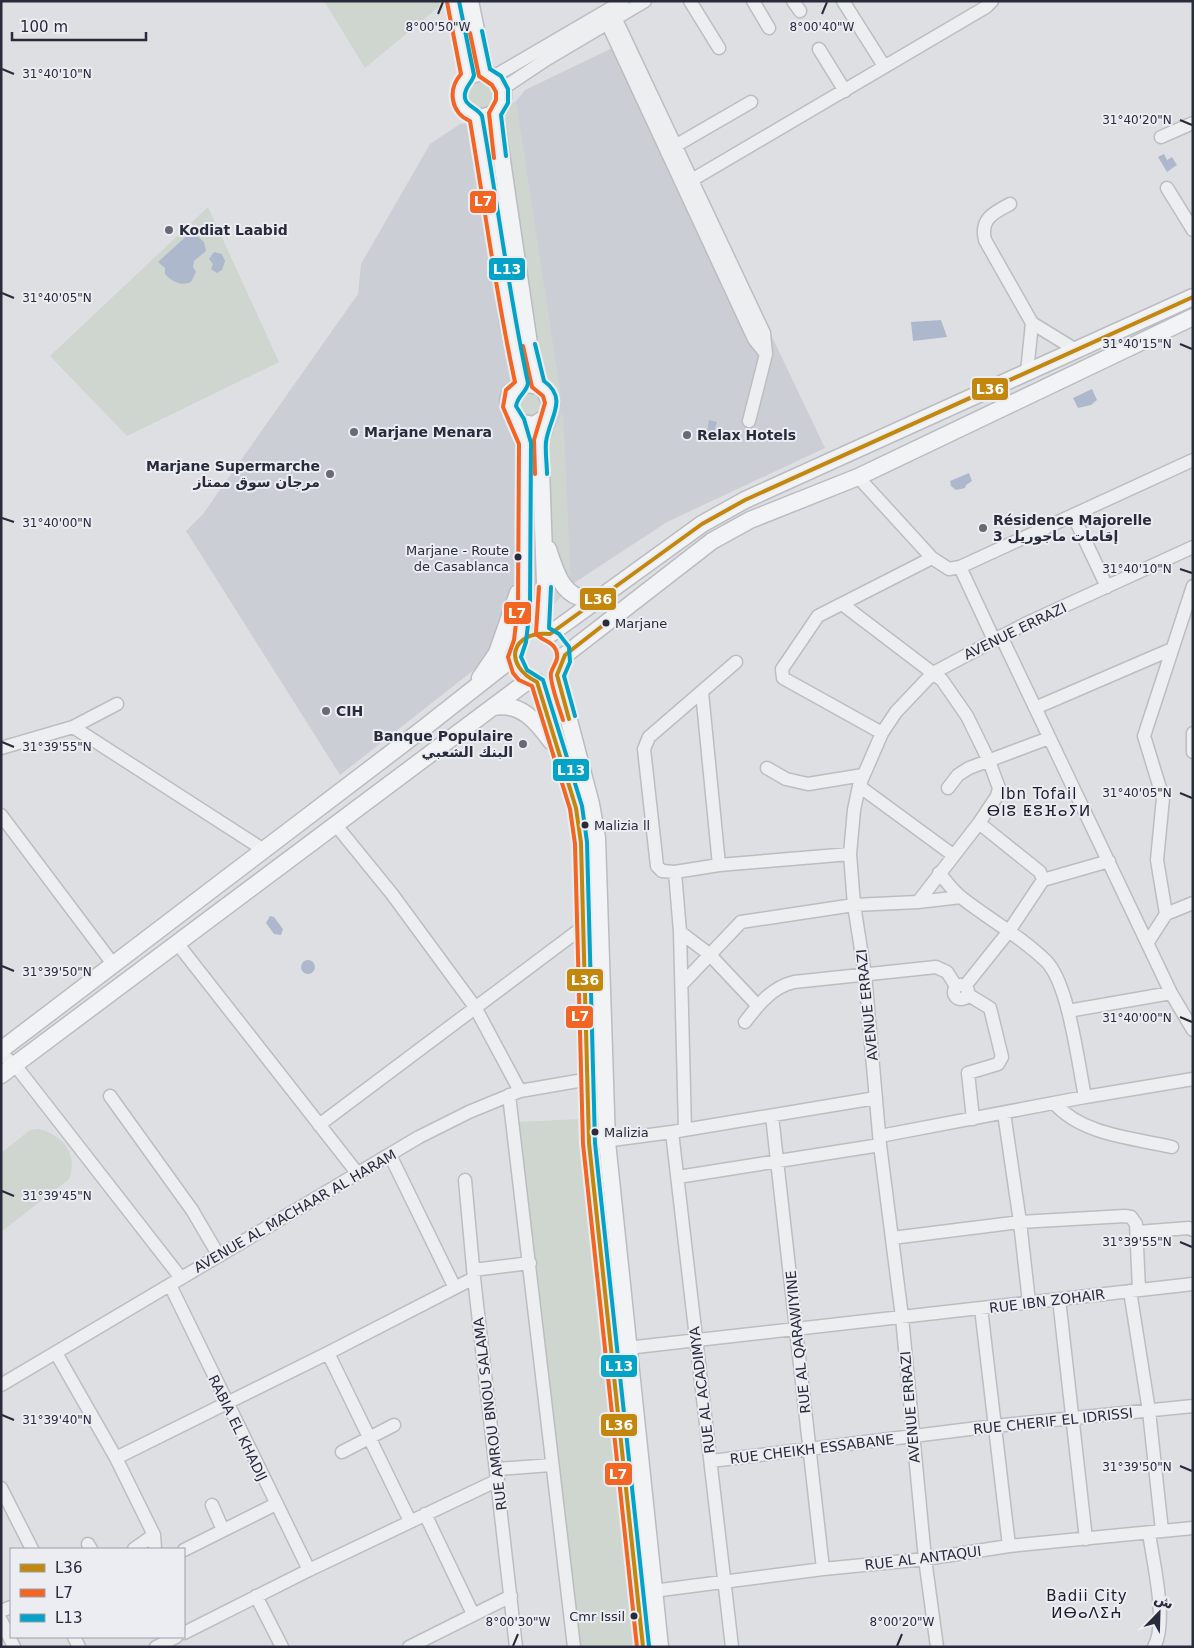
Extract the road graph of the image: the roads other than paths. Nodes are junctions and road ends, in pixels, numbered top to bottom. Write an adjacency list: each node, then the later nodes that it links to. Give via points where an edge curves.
1 (453, 1): 13 (main road)
2 (470, 1): 14 (main road)
3 (645, 1): 8 (street)
4 (690, 1): 10 (street)
5 (753, 1): 9 (street)
6 (843, 1): 12 (street)
7 (992, 1): 12 (street)
8 (613, 10): 14 (street, via 512,81); 21 (street); 22 (street)
9 (769, 28)
10 (719, 48)
11 (819, 49): 15 (street)
12 (884, 66): 15 (street)
13 (468, 76): 14 (main road); 18 (main road, via 460,86 458,99 463,110)
14 (494, 80): 17 (main road, via 502,102)
15 (845, 91): 22 (street)
16 (751, 102): 21 (street)
17 (495, 113): 18 (main road); 31 (main road, via 532,364)
18 (476, 117): 31 (main road, via 508,322)
19 (1193, 123): 20 (street)
20 (1161, 137)
21 (675, 146): 22 (street)
22 (687, 184): 33 (street, via 754,338 766,354)
23 (1167, 188): 25 (street)
24 (1010, 204): 28 (street, via 989,216 983,228 984,234)
25 (1193, 230)
26 (1193, 297): 29 (main road)
27 (1193, 317): 36 (main road)
28 (1032, 323): 29 (street); 30 (street)
29 (1076, 350): 30 (main road)
30 (1028, 372): 45 (main road, via 745,500 702,524)
31 (530, 384): 32 (main road, via 548,392 551,407); 34 (main road, via 512,393 509,400 509,407)
32 (548, 416): 34 (main road, via 534,425); 38 (main road, via 540,442)
33 (749, 421)
34 (518, 422): 40 (main road, via 525,443)
35 (1193, 460): 37 (street)
36 (858, 476): 41 (street); 51 (main road, via 750,520 712,541)
37 (1073, 515): 42 (street); 44 (street)
38 (543, 535): 45 (main road, via 557,573 568,590 580,598); 47 (main road)
39 (1193, 547): 44 (street, AVENUE ERRAZI)
40 (525, 554): 49 (main road); 58 (main road, via 509,623 497,653)
41 (932, 558): 42 (street, via 949,569); 46 (street)
42 (960, 567): 48 (street)
43 (1193, 586): 50 (street)
44 (1107, 587): 48 (street, AVENUE ERRAZI)
45 (605, 596): 47 (main road)
46 (842, 604): 54 (street); 63 (street, via 812,622 781,674)
47 (546, 633): 49 (main road, via 526,636); 51 (main road, via 560,642)
48 (997, 638): 54 (street, AVENUE ERRAZI); 61 (street)
49 (520, 641): 52 (main road)
50 (1172, 649): 61 (street); 88 (street, via 1144,736 1163,798 1157,860)
51 (565, 655): 55 (main road)
52 (514, 657): 56 (main road, via 518,669); 58 (main road)
53 (736, 662): 57 (street)
54 (933, 673): 63 (street, AVENUE ERRAZI, via 909,695); 69 (street, via 957,698)
55 (557, 675): 56 (main road, via 544,682); 109 (main road, via 597,838)
56 (533, 681): 60 (main road); 67 (main road)
57 (702, 692): 80 (street); 81 (street, via 649,737 644,749 657,866 662,871)
58 (469, 693): 76 (main road)
59 (117, 704): 62 (street)
60 (493, 707): 67 (main road, via 510,706 527,713); 75 (main road)
61 (1035, 708): 65 (street)
62 (73, 727): 66 (street); 76 (street)
63 (882, 733): 71 (street, AVENUE ERRAZI)
64 (1193, 733): 68 (street)
65 (1049, 738): 69 (street); 79 (street)
66 (1, 748)
67 (559, 753): 89 (main road, via 576,808 581,843)
68 (1192, 753)
69 (989, 761): 72 (street, via 962,771); 74 (street, via 998,792)
70 (767, 768): 71 (street, via 786,779 808,784)
71 (861, 781): 77 (street, AVENUE ERRAZI, via 854,810); 78 (street)
72 (948, 788)
73 (1, 815): 95 (street)
74 (980, 823): 78 (street); 83 (street, via 1040,872)
75 (335, 824): 93 (main road); 101 (street, via 392,894)
76 (264, 850): 95 (main road)
77 (850, 854): 80 (street); 87 (street, AVENUE ERRAZI)
78 (953, 855): 82 (street)
79 (1109, 861): 83 (street); 92 (street)
80 (719, 865): 81 (street)
81 (675, 872): 91 (street)
82 (938, 873): 84 (street); 85 (street)
83 (1043, 880): 90 (street)
84 (961, 897): 85 (street); 90 (street)
85 (918, 902): 87 (street)
86 (1193, 903): 88 (street)
87 (854, 906): 94 (street, via 741,922); 96 (street, AVENUE ERRAZI)
88 (1166, 914): 92 (street)
89 (583, 927): 101 (street); 110 (main road)
90 (1010, 931): 98 (street); 102 (street, via 1047,963 1058,980)
91 (680, 932): 94 (street); 97 (street)
92 (1148, 942): 99 (street)
93 (177, 943): 107 (main road); 120 (street)
94 (709, 954): 97 (street); 100 (street)
95 (112, 964): 105 (main road)
96 (865, 975): 98 (street, via 936,967 947,972); 100 (street, via 782,985); 115 (street, AVENUE ERRAZI)
97 (682, 984): 121 (street)
98 (963, 989): 119 (street, via 990,1008 1002,1057 998,1064 968,1073)
99 (1171, 993): 102 (street); 104 (street)
100 (758, 1006): 103 (street)
101 (475, 1008): 112 (street); 120 (street)
102 (1068, 1012): 114 (street)
103 (744, 1022)
104 (1193, 1030)
105 (1, 1050)
106 (1, 1054): 107 (street)
107 (15, 1065): 108 (main road); 139 (street)
108 (1, 1075)
109 (604, 1077): 110 (street, AVENUE AL MACHAAR AL HARAM); 124 (main road)
110 (586, 1079): 112 (street, AVENUE AL MACHAAR AL HARAM); 125 (main road)
111 (1193, 1079): 114 (street)
112 (515, 1093): 127 (street, AVENUE AL MACHAAR AL HARAM, via 469,1112); 137 (street)
113 (110, 1096): 136 (street, via 192,1210)
114 (1085, 1096): 116 (street)
115 (876, 1098): 118 (street); 123 (street, AVENUE ERRAZI)
116 (1055, 1104): 117 (street); 126 (street, via 1065,1115 1082,1124)
117 (1004, 1113): 119 (street); 132 (street)
118 (772, 1116): 121 (street); 128 (street, RUE AL QARAWIYINE)
119 (974, 1119): 123 (street)
120 (319, 1125): 129 (street)
121 (685, 1130): 122 (street)
122 (672, 1132): 124 (street); 130 (street, RUE AL ACADIMYA)
123 (880, 1141): 128 (street); 135 (street, AVENUE ERRAZI)
124 (607, 1142): 125 (street); 150 (main road)
125 (589, 1144): 202 (main road)
126 (1172, 1147)
127 (390, 1156): 129 (street, AVENUE AL MACHAAR AL HARAM); 142 (street)
128 (778, 1161): 130 (street); 148 (street, RUE AL QARAWIYINE)
129 (358, 1174): 136 (street, AVENUE AL MACHAAR AL HARAM)
130 (678, 1177): 149 (street, RUE AL ACADIMYA)
131 (465, 1180): 138 (street, RUE AMROU BNOU SALAMA)
132 (1020, 1222): 134 (street, via 1125,1216 1134,1220); 135 (street); 145 (street)
133 (1193, 1230): 134 (street)
134 (1137, 1232): 143 (street)
135 (892, 1238): 147 (street, AVENUE ERRAZI)
136 (219, 1256): 139 (street, AVENUE AL MACHAAR AL HARAM)
137 (530, 1263): 138 (street); 166 (street)
138 (473, 1274): 142 (street); 167 (street, RUE AMROU BNOU SALAMA)
139 (181, 1278): 141 (street, AVENUE AL MACHAAR AL HARAM)
140 (1193, 1284): 143 (street, RUE IBN ZOHAIR)
141 (170, 1285): 151 (street, AVENUE AL MACHAAR AL HARAM); 154 (street, RABIA EL KHADIJ)
142 (454, 1286): 152 (street)
143 (1135, 1291): 144 (street, RUE IBN ZOHAIR); 156 (street)
144 (1059, 1299): 145 (street, RUE IBN ZOHAIR); 157 (street)
145 (1029, 1302): 146 (street, RUE IBN ZOHAIR)
146 (981, 1308): 147 (street, RUE IBN ZOHAIR); 159 (street)
147 (902, 1317): 148 (street, RUE IBN ZOHAIR); 160 (street, AVENUE ERRAZI)
148 (796, 1328): 149 (street, RUE IBN ZOHAIR); 162 (street, RUE AL QARAWIYINE)
149 (696, 1340): 150 (street, RUE IBN ZOHAIR); 165 (street, RUE AL ACADIMYA)
150 (627, 1348): 189 (main road)
151 (56, 1353): 153 (street, AVENUE AL MACHAAR AL HARAM); 164 (street)
152 (328, 1353): 154 (street); 161 (street)
153 (1, 1385)
154 (226, 1403): 164 (street); 169 (street, RABIA EL KHADIJ)
155 (1193, 1406): 156 (street, RUE CHERIF EL IDRISSI)
156 (1149, 1411): 157 (street, RUE CHERIF EL IDRISSI); 176 (street)
157 (1072, 1419): 159 (street, RUE CHERIF EL IDRISSI); 179 (street)
158 (394, 1425): 161 (street)
159 (994, 1426): 160 (street, RUE CHERIF EL IDRISSI); 180 (street)
160 (913, 1436): 162 (street, RUE CHEIKH ESSABANE); 185 (street, AVENUE ERRAZI)
161 (370, 1437): 163 (street); 173 (street)
162 (810, 1449): 165 (street, RUE CHEIKH ESSABANE); 186 (street, RUE AL QARAWIYINE)
163 (342, 1452)
164 (116, 1458): 178 (street)
165 (711, 1461): 188 (street, RUE AL ACADIMYA)
166 (552, 1465): 167 (street); 201 (street)
167 (498, 1474): 172 (street); 191 (street, RUE AMROU BNOU SALAMA)
168 (1, 1488): 171 (street)
169 (276, 1504): 175 (street); 187 (street, RABIA EL KHADIJ)
170 (212, 1505): 175 (street)
171 (7, 1511): 181 (street)
172 (425, 1514): 173 (street); 192 (street)
173 (410, 1521): 187 (street)
174 (1193, 1528): 176 (street, RUE AL ANTAQUI)
175 (223, 1530): 184 (street)
176 (1162, 1531): 177 (street, RUE AL ANTAQUI)
177 (1149, 1533): 179 (street, RUE AL ANTAQUI); 206 (street, via 1160,1617 1160,1631)
178 (154, 1535): 182 (street); 183 (street)
179 (1086, 1539): 180 (street, RUE AL ANTAQUI)
180 (1009, 1546): 185 (street, RUE AL ANTAQUI)
181 (31, 1548)
182 (135, 1548)
183 (155, 1548)
184 (185, 1549)
185 (925, 1559): 186 (street, RUE AL ANTAQUI); 205 (street, AVENUE ERRAZI)
186 (823, 1569): 188 (street, RUE AL ANTAQUI)
187 (309, 1570): 190 (street)
188 (724, 1583): 189 (street, RUE AL ANTAQUI); 204 (street, RUE AL ACADIMYA)
189 (653, 1591): 203 (main road)
190 (256, 1596): 194 (street); 198 (street)
191 (511, 1596): 192 (street); 200 (street, RUE AMROU BNOU SALAMA)
192 (473, 1614): 199 (street)
193 (1, 1620): 196 (street)
194 (185, 1632)
195 (174, 1638): 197 (street)
196 (14, 1647)
197 (156, 1647)
198 (282, 1647)
199 (409, 1647)
200 (516, 1647)
201 (574, 1647)
202 (643, 1647)
203 (660, 1647)
204 (732, 1647)
205 (937, 1647)
206 (1154, 1647)

